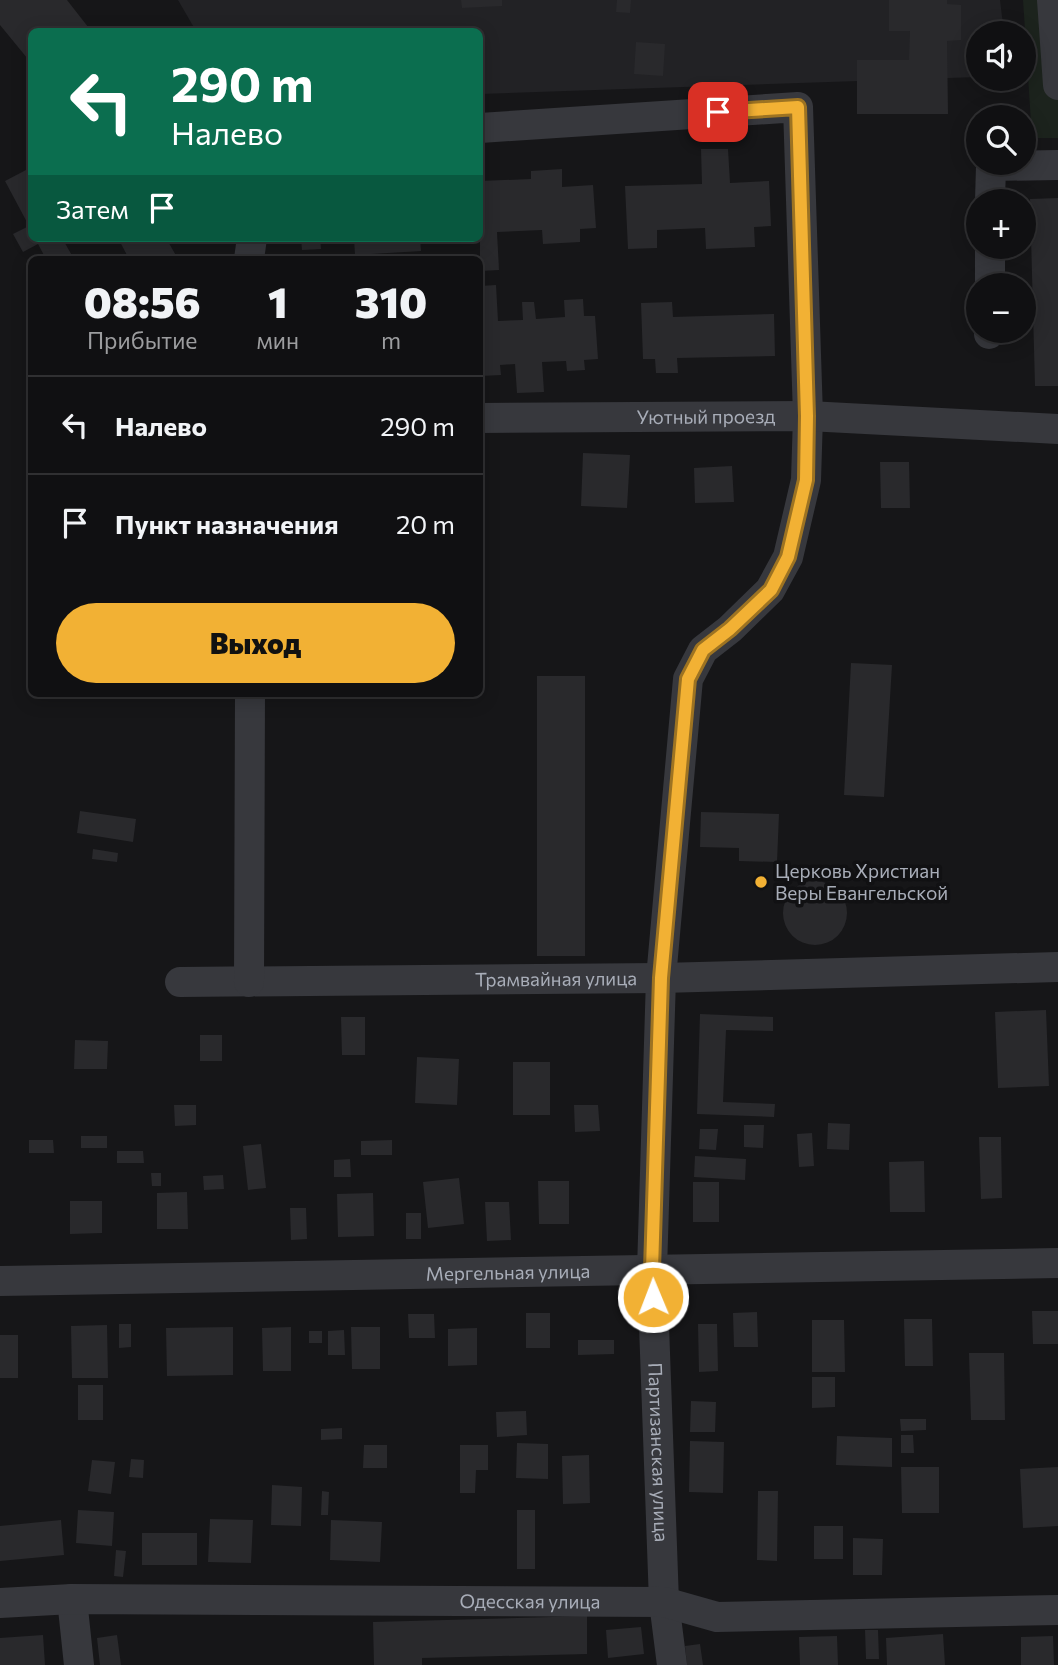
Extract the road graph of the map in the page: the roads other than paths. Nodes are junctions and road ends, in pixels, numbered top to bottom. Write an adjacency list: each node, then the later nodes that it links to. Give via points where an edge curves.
1 (1052, 0): 2 (street)
2 (1058, 85)
3 (483, 128): 6 (street, Партизанская улица, via 798,107)
4 (1058, 165): 5 (street, via 990,166)
5 (990, 189)
6 (807, 416): 7 (street, Уютный проезд); 8 (street, Уютный проезд); 11 (street, Партизанская улица, via 806,480 788,557 771,590 703,650 688,679)
7 (483, 418)
8 (1058, 429)
9 (250, 697): 13 (street)
10 (1058, 967): 11 (street, Трамвайная улица)
11 (661, 978): 13 (street, Трамвайная улица); 15 (street, Партизанская улица)
12 (180, 982): 13 (street, Трамвайная улица)
13 (249, 982)
14 (1058, 1263): 15 (street, Мергельная улица)
15 (652, 1270): 16 (street, Мергельная улица); 18 (street, Партизанская улица)
16 (0, 1281)
17 (72, 1599): 18 (street, Одесская улица); 19 (street, Одесская улица); 21 (street)
18 (664, 1602): 20 (street, Одесская улица, via 717,1616); 22 (street, Партизанская улица)
19 (0, 1603)
20 (1058, 1610)
21 (79, 1665)
22 (672, 1665)

